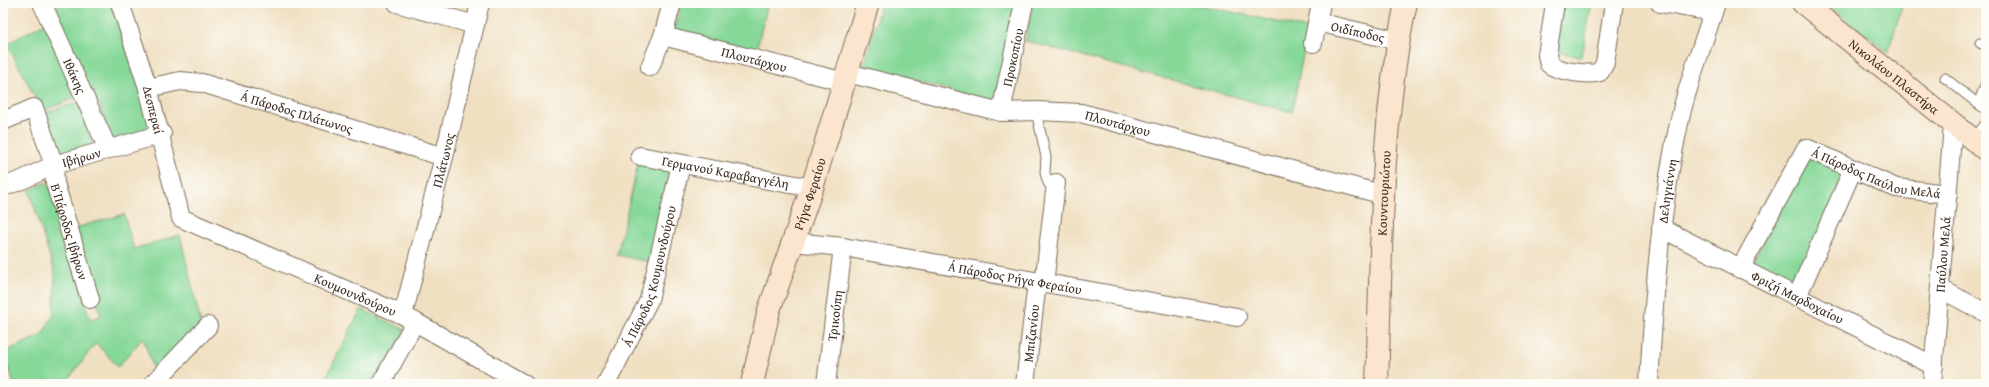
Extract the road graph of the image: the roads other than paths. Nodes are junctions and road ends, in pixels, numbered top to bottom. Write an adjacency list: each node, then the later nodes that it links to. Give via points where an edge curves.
1 (42, 3): 34 (street, Ιθάκης)
2 (120, 3): 24 (street, Δεσπεραί)
3 (396, 3): 16 (street)
4 (480, 3): 16 (street, Πλάτωνος)
5 (672, 3): 17 (street)
6 (868, 3): 21 (street, Ρήγα Φεραίου)
7 (1024, 3): 28 (street, Προκοπίου)
8 (1321, 3): 15 (street)
9 (1406, 3): 18 (street, Κουντουριώτου)
10 (1555, 3): 11 (street, via 1547,55 1549,64 1558,69 1590,74 1600,72 1605,63)
11 (1614, 3)
12 (1660, 3): 14 (street)
13 (1803, 3): 31 (street, Νικολάου Πλαστήρα)
14 (1714, 8): 46 (street, Δεληγιάννη, via 1682,109)
15 (1317, 22): 18 (street, Οιδίποδος); 19 (street)
16 (474, 25): 36 (street, Πλάτωνος)
17 (663, 36): 20 (street); 21 (street, Πλουτάρχου)
18 (1399, 41): 44 (street, Κουντουριώτου, via 1390,108)
19 (1313, 43)
20 (650, 67)
21 (847, 77): 28 (street, Πλουτάρχου); 42 (street, Ρήγα Φεραίου)
22 (1945, 78): 25 (lane)
23 (1986, 83): 25 (lane)
24 (148, 88): 32 (street, Δεσπεραί); 36 (street, Α΄ Πάροδος Πλάτωνος, via 180,81 202,83)
25 (1978, 104): 26 (lane)
26 (1986, 110)
27 (1036, 111): 28 (street, Πλουτάρχου); 40 (lane, via 1046,157 1045,173 1048,183); 44 (street, Πλουτάρχου, via 1081,113)
28 (1001, 112)
29 (3, 121): 38 (street, Β΄ Πάροδος Ιβήρων, via 34,108)
30 (1986, 123): 33 (lane)
31 (1953, 125): 33 (street, Νικολάου Πλαστήρα); 43 (street, Παύλου Μελά)
32 (162, 134): 34 (street, Ιβήρων); 45 (street, Δεσπεραί)
33 (1980, 145)
34 (108, 149): 38 (street, Ιβήρων)
35 (640, 156): 37 (street, Γερμανού Καραβαγγέλη)
36 (444, 157): 56 (street, Πλάτωνος)
37 (681, 164): 42 (street, Γερμανού Καραβαγγέλη); 62 (street, Α΄ Πάροδος Κουμουνδούρου, via 649,300)
38 (54, 165): 41 (street, Ιβήρων); 53 (street, Β΄ Πάροδος Ιβήρων, via 55,183)
39 (1853, 169): 43 (street, Α΄ Πάροδος Παύλου Μελά, via 1896,188); 49 (street, Α΄ Πάροδος Παύλου Μελά, via 1806,148); 52 (street)
40 (1056, 186): 50 (street, Μπιζανίου)
41 (3, 187)
42 (812, 188): 47 (street, Ρήγα Φεραίου)
43 (1948, 194): 51 (street, Παύλου Μελά)
44 (1384, 195): 66 (street, Κουντουριώτου)
45 (181, 218): 56 (street, Κουμουνδούρου)
46 (1660, 228): 49 (street, Φριζή Μαρδοχαίου); 67 (street, Δεληγιάννη)
47 (793, 242): 48 (street, Α΄ Πάροδος Ρήγα Φεραίου); 63 (street, Ρήγα Φεραίου, via 769,310)
48 (843, 247): 50 (street, Α΄ Πάροδος Ρήγα Φεραίου); 64 (street, Τρικούπη)
49 (1740, 269): 52 (street, Φριζή Μαρδοχαίου)
50 (1040, 283): 55 (street, Α΄ Πάροδος Ρήγα Φεραίου); 65 (street, Μπιζανίου)
51 (1941, 290): 54 (street); 58 (street, Παύλου Μελά)
52 (1797, 297): 58 (street, Φριζή Μαρδοχαίου)
53 (90, 299)
54 (1986, 312)
55 (1237, 317)
56 (409, 319): 60 (street, Πλάτωνος); 61 (street, Κουμουνδούρου)
57 (208, 326): 59 (street)
58 (1934, 366): 68 (street, Παύλου Μελά)
59 (153, 384)
60 (381, 384)
61 (524, 384)
62 (606, 384)
63 (752, 384)
64 (826, 384)
65 (1025, 384)
66 (1377, 384)
67 (1650, 384)
68 (1932, 384)

